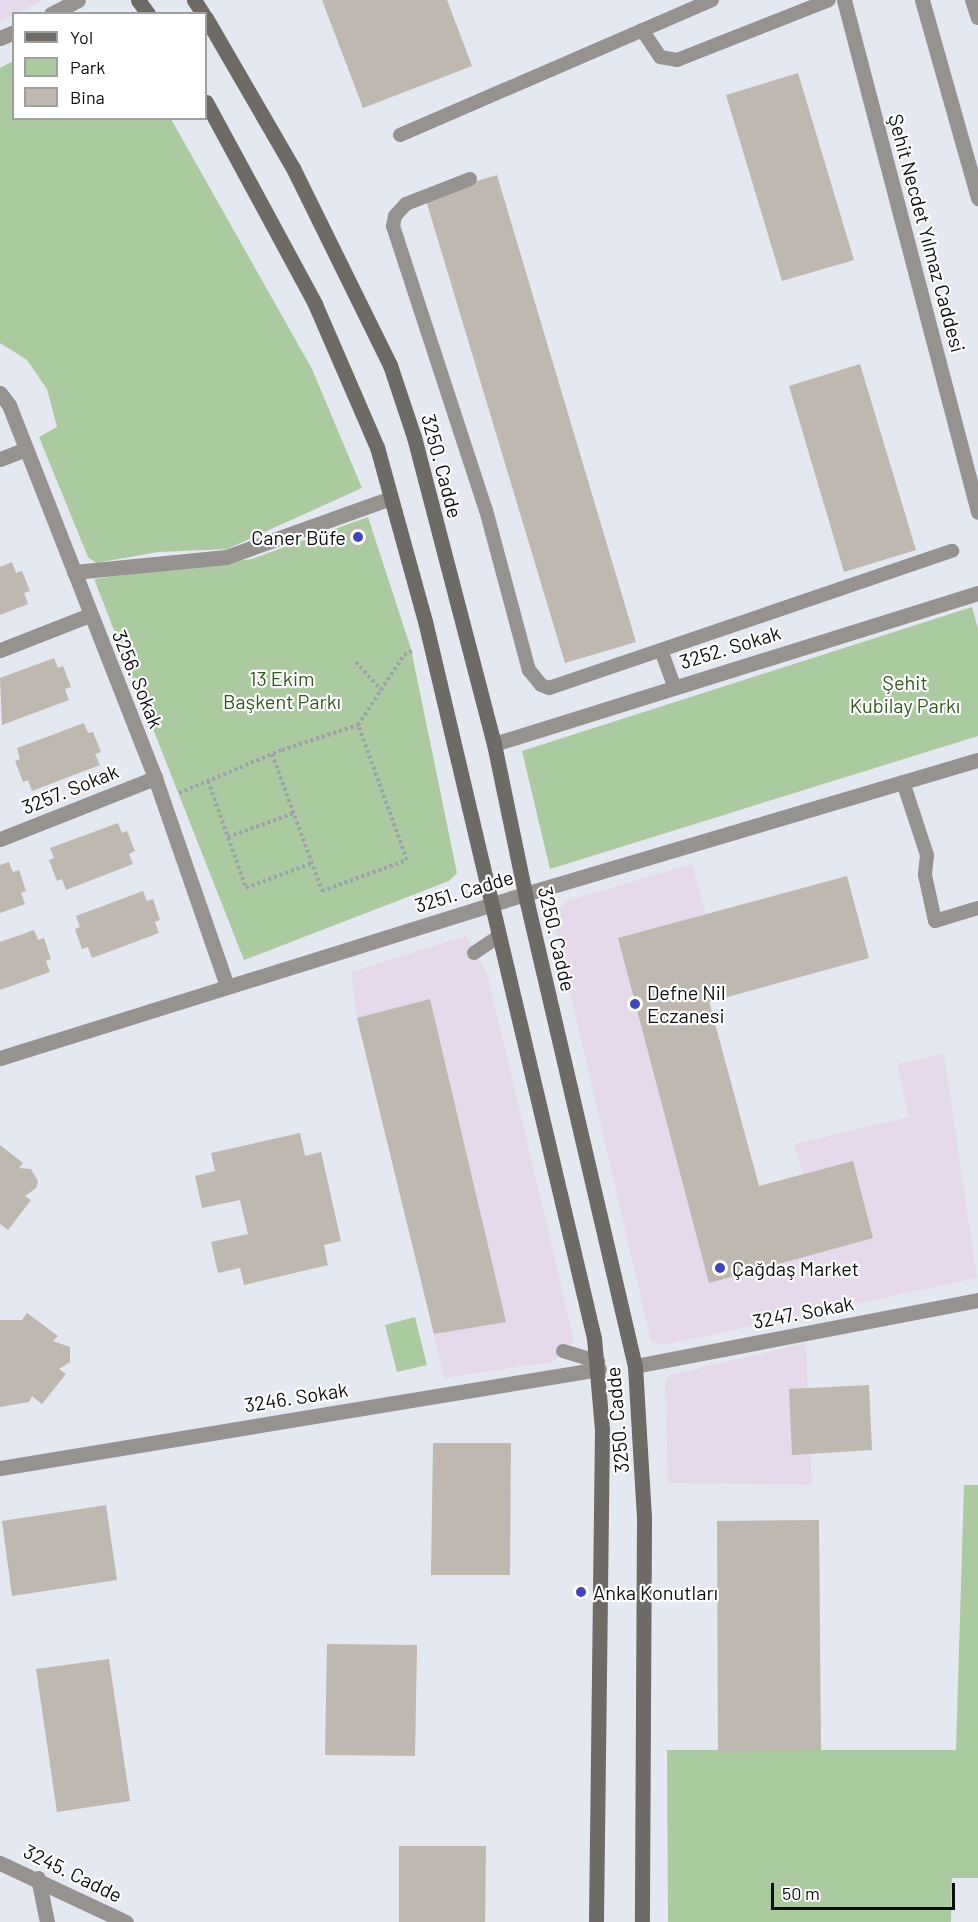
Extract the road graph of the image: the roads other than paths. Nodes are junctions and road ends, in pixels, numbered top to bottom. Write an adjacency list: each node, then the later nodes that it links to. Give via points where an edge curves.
1 (712, 0): 10 (lane)
2 (829, 0): 10 (lane, via 677,60 660,57)
3 (844, 0): 19 (street, Şehit Necdet Yılmaz Caddesi)
4 (922, 0): 14 (street)
5 (972, 0): 8 (lane)
6 (72, 1): 7 (street)
7 (54, 12)
8 (978, 18)
9 (207, 20): 27 (street, 3250. Cadde, via 293,168 390,365 414,436)
10 (642, 30): 12 (lane)
11 (207, 104): 18 (street, 3250. Cadde, via 315,304 356,393)
12 (400, 135)
13 (470, 179): 25 (lane, via 406,204 395,216 393,226 486,510 529,670 534,680 549,688)
14 (978, 198)
15 (0, 393): 16 (street, 3256. Sokak)
16 (26, 449): 17 (street); 21 (street, 3256. Sokak)
17 (0, 459)
18 (391, 498): 21 (street, via 226,557); 33 (street, 3250. Cadde, via 430,643)
19 (978, 512)
20 (952, 551): 25 (lane)
21 (74, 573): 23 (street, 3256. Sokak)
22 (978, 593): 26 (street, 3252. Sokak)
23 (90, 615): 24 (street); 29 (street, 3256. Sokak)
24 (0, 650)
25 (661, 650): 26 (lane)
26 (674, 686): 27 (street, 3252. Sokak)
27 (494, 744): 32 (street, 3250. Cadde)
28 (978, 760): 30 (street, 3251. Cadde)
29 (155, 778): 31 (street, 3257. Sokak); 37 (street, 3256. Sokak)
30 (903, 782): 32 (street, 3251. Cadde); 34 (lane, via 927,855 925,875 935,921)
31 (0, 839)
32 (525, 894): 33 (street, 3251. Cadde); 42 (street, 3250. Cadde)
33 (491, 904): 35 (street, 3250. Cadde); 37 (street, 3251. Cadde)
34 (978, 908)
35 (499, 936): 36 (lane); 41 (street, 3250. Cadde)
36 (474, 953)
37 (227, 986): 38 (street, 3251. Cadde)
38 (0, 1058)
39 (978, 1300): 42 (street, 3247. Sokak)
40 (563, 1351): 41 (lane)
41 (598, 1366): 43 (street, 3246. Sokak); 48 (street, 3250. Cadde, via 602,1429)
42 (635, 1366): 49 (street, 3250. Cadde, via 644,1519)
43 (0, 1468)
44 (0, 1863): 45 (street, 3245. Cadde)
45 (38, 1878): 46 (street); 47 (street, 3245. Cadde)
46 (47, 1922)
47 (126, 1922)
48 (596, 1922)
49 (642, 1922)

